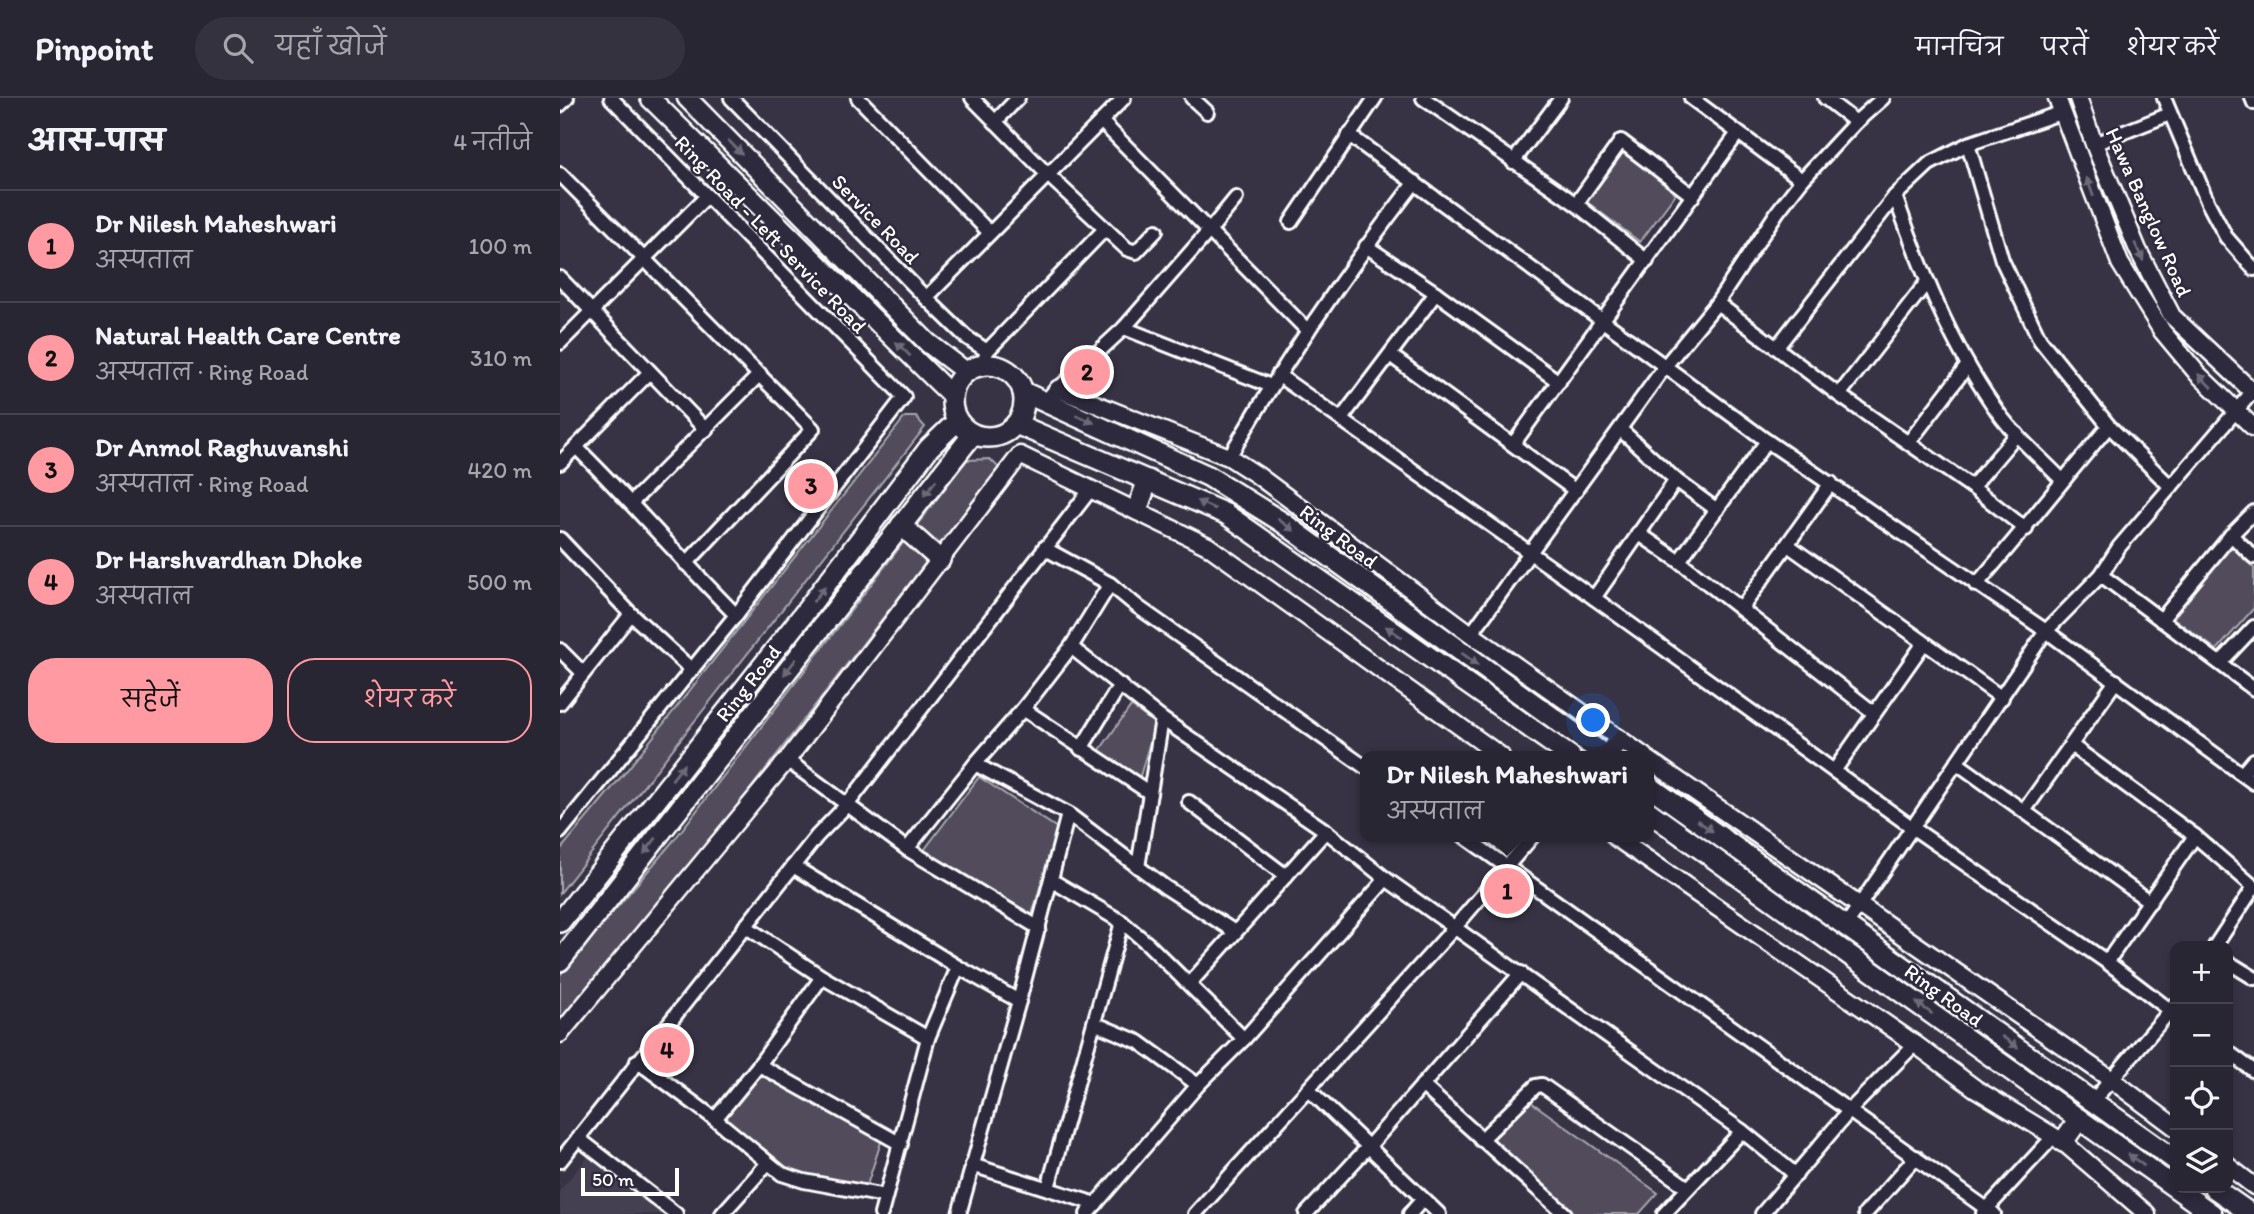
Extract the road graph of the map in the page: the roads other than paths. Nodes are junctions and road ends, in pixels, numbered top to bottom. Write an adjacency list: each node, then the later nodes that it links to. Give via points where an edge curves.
1 (567, 98): 21 (street)
2 (611, 98): 37 (street, Ring Road - Left Service Road)
3 (650, 98): 73 (main road, one-way to 3)
4 (687, 98): 63 (main road, one-way to 63, via 928,343)
5 (731, 98): 54 (street, Service Road)
6 (858, 98): 46 (street)
7 (972, 98): 26 (street)
8 (1018, 98): 26 (street)
9 (1124, 98): 25 (street)
10 (1192, 98): 23 (street)
11 (1375, 98): 29 (street)
12 (1423, 98): 32 (street)
13 (1561, 98): 32 (street)
14 (1691, 98): 28 (street)
15 (1825, 98): 27 (street)
16 (1883, 98): 27 (street)
17 (2078, 98): 31 (street, Hawa Banglow Road)
18 (2164, 98): 24 (street)
19 (2252, 98): 20 (street)
20 (2254, 103)
21 (560, 105)
22 (2060, 105): 30 (street); 75 (street, Hawa Banglow Road, one-way to 22, via 2162,331 2120,263)
23 (1207, 112)
24 (2170, 114): 31 (street); 50 (street, via 2226,237)
25 (1101, 121): 34 (street); 44 (street)
26 (995, 122): 34 (street)
27 (1856, 122): 35 (street)
28 (1738, 133): 35 (street); 38 (street)
29 (1349, 135): 36 (street); 42 (street)
30 (1968, 144): 39 (street, via 1930,164); 79 (street, via 2002,260 2040,340)
31 (2094, 144): 70 (street, Hawa Banglow Road, one-way to 70, via 2138,250 2172,316)
32 (1513, 162): 41 (street)
33 (560, 174): 48 (street)
34 (1048, 175): 43 (street); 46 (street)
35 (1802, 180): 55 (street)
36 (1415, 182): 47 (street); 57 (street)
37 (707, 196): 48 (street); 121 (street, Ring Road - Left Service Road, via 904,397)
38 (1693, 196): 41 (street, via 1621,141); 49 (street)
39 (1895, 196): 52 (street); 61 (street)
40 (1236, 198): 44 (street)
41 (1576, 204): 49 (street)
42 (1291, 222)
43 (1105, 229): 45 (street, via 1136,252); 63 (street)
44 (1210, 230): 58 (street); 59 (street)
45 (1156, 232)
46 (990, 233): 54 (street)
47 (1366, 246): 53 (street); 59 (street)
48 (644, 258): 56 (street); 67 (street)
49 (1647, 261): 57 (street)
50 (2254, 269)
51 (560, 278): 56 (street)
52 (1927, 282): 65 (street); 72 (street)
53 (1436, 293): 62 (street); 69 (street)
54 (926, 298): 63 (street, Service Road, via 966,337)
55 (1717, 303): 61 (street); 64 (street)
56 (593, 312): 60 (street); 66 (street)
57 (1602, 322): 64 (street); 69 (street)
58 (1124, 328): 68 (street); 74 (street)
59 (1308, 331): 68 (street)
60 (560, 343)
61 (1777, 347): 72 (street)
62 (1390, 355): 76 (street); 87 (street)
63 (978, 363): 71 (highway, via 1007,371); 73 (highway, via 954,387)
64 (1666, 365): 82 (street); 85 (street)
65 (1968, 365): 84 (street); 86 (street)
66 (650, 372): 81 (street); 88 (street)
67 (760, 374): 81 (street); 114 (street, via 813,429)
68 (1274, 381): 76 (street); 89 (street)
69 (1559, 382): 87 (street)
70 (2253, 391): 75 (street)
71 (1023, 392): 74 (highway, Ring Road); 78 (highway)
72 (1839, 395): 86 (street)
73 (952, 396): 77 (highway)
74 (1052, 396): 89 (street); 145 (highway, Ring Road, one-way to 145, via 1239,494)
75 (2236, 412): 80 (street, Hawa Banglow Road); 96 (street)
76 (1341, 419): 110 (street)
77 (957, 421): 83 (highway); 181 (highway, Ring Road, one-way to 77, via 929,448)
78 (1016, 424): 83 (highway, via 999,435); 91 (highway)
79 (2109, 426): 93 (street); 96 (street)
80 (2254, 428)
81 (706, 430): 99 (street)
82 (1621, 430): 92 (street); 98 (street)
83 (973, 434): 103 (highway, Ring Road, one-way to 103)
84 (2017, 435): 93 (street); 95 (street)
85 (1768, 441): 94 (street); 101 (street)
86 (1909, 442): 95 (street)
87 (1514, 443): 98 (street)
88 (576, 447): 90 (street); 99 (street)
89 (1229, 457): 125 (street)
90 (560, 463)
91 (1148, 480): 100 (highway); 144 (highway, one-way to 91, via 1226,514)
92 (1676, 480): 101 (street); 105 (street)
93 (2062, 480): 104 (street)
94 (1831, 483): 108 (street); 117 (street)
95 (1972, 487): 104 (street)
96 (2171, 487): 115 (street)
97 (1091, 489): 100 (street); 109 (street); 112 (street, via 1020,455)
98 (1576, 491): 110 (street)
99 (632, 502): 114 (street)
100 (1137, 510): 143 (street, via 1208,546)
101 (1717, 510): 113 (street)
102 (2254, 512): 106 (street)
103 (901, 525): 112 (highway); 189 (highway, Ring Road, one-way to 189)
104 (2026, 529): 117 (street)
105 (1638, 533): 113 (street); 118 (street)
106 (2231, 535): 111 (street); 122 (street)
107 (560, 539): 120 (street)
108 (1788, 545): 119 (street); 126 (street)
109 (1044, 548): 116 (street); 160 (street)
110 (1528, 552): 118 (street); 125 (street)
111 (2254, 557)
112 (940, 559): 148 (street)
113 (1679, 561): 119 (street)
114 (686, 564): 121 (street)
115 (2101, 575): 122 (street); 124 (street)
116 (1110, 584): 127 (street); 150 (street)
117 (1976, 585): 124 (street)
118 (1594, 598): 154 (street)
119 (1741, 609): 138 (street)
120 (631, 614): 130 (street); 131 (street)
121 (736, 615): 130 (street)
122 (2161, 620): 129 (street)
123 (2254, 627): 129 (street)
124 (2046, 631): 132 (street); 135 (street)
125 (1471, 634): 140 (street)
126 (1924, 643): 135 (street); 138 (street)
127 (1071, 647): 133 (street); 137 (street)
128 (560, 650): 131 (street)
129 (2220, 663): 134 (street)
130 (692, 670): 166 (street)
131 (583, 673): 136 (street)
132 (2116, 681): 141 (street); 155 (street)
133 (1120, 685): 139 (street); 142 (street)
134 (2254, 689)
135 (2002, 698): 152 (street)
136 (560, 703)
137 (1024, 709): 142 (street); 153 (street)
138 (1874, 713): 154 (street)
139 (1162, 719): 158 (street); 165 (street)
140 (1619, 739): 146 (highway); 147 (street)
141 (2071, 745): 161 (street); 167 (street)
142 (1081, 749): 158 (street)
143 (1494, 751)
144 (1563, 751)
145 (1600, 751)
146 (1611, 751)
147 (1637, 751)
148 (787, 760): 160 (street); 201 (street)
149 (2254, 760): 155 (street)
150 (1360, 763)
151 (1654, 763): 180 (street)
152 (1957, 763): 161 (street); 164 (street)
153 (975, 764): 162 (street); 171 (street)
154 (1834, 771): 164 (street)
155 (2243, 773): 156 (street)
156 (2254, 783)
157 (1654, 790): 183 (highway, Ring Road, one-way to 183)
158 (1150, 793): 174 (street)
159 (1189, 802): 175 (street)
160 (847, 805): 171 (street); 173 (street)
161 (2024, 811): 179 (street)
162 (1068, 814): 174 (street); 177 (street)
163 (1654, 816): 216 (highway, Ring Road, one-way to 163)
164 (1913, 828): 180 (street); 190 (street)
165 (1326, 831): 175 (street); 176 (street)
166 (560, 832)
167 (2195, 836): 178 (street); 179 (street)
168 (1472, 842): 172 (street)
169 (1527, 842): 172 (street)
170 (1622, 842): 204 (street)
171 (907, 849): 186 (street)
172 (1505, 865): 185 (street); 214 (street)
173 (793, 866): 184 (street); 192 (street)
174 (1138, 867): 187 (street)
175 (1286, 876): 187 (street)
176 (1386, 879): 185 (street); 203 (street)
177 (1051, 880): 182 (street); 186 (street)
178 (2254, 887): 188 (street)
179 (2150, 902): 190 (street)
180 (1860, 906): 183 (street); 209 (street)
181 (560, 922)
182 (1122, 922): 196 (street); 200 (street)
183 (1846, 925): 213 (highway, Ring Road, one-way to 213)
184 (745, 926): 194 (street); 206 (street)
185 (1455, 927): 193 (street); 212 (street)
186 (1039, 928): 197 (street)
187 (1235, 932): 196 (street)
188 (2218, 941)
189 (560, 961)
190 (2107, 962): 198 (street)
191 (2233, 965): 195 (street)
192 (958, 967): 197 (street); 202 (street)
193 (1521, 972): 211 (street); 218 (street)
194 (822, 977): 202 (street); 207 (street)
195 (2254, 978)
196 (1189, 982): 203 (street)
197 (1019, 1001): 228 (street)
198 (2170, 1007)
199 (2170, 1015): 209 (street)
200 (1096, 1024): 210 (street, via 1139,1042); 232 (street)
201 (560, 1034)
202 (928, 1038): 222 (street)
203 (1244, 1039): 210 (street)
204 (1915, 1044): 214 (street); 220 (street, via 1976,1089)
205 (2233, 1056): 208 (street)
206 (637, 1061): 215 (street); 219 (street)
207 (759, 1065): 215 (street); 222 (street)
208 (2254, 1071)
209 (2112, 1080): 213 (street); 217 (street)
210 (1198, 1085): 237 (street)
211 (1422, 1085): 221 (street); 223 (street)
212 (1310, 1090): 223 (street); 243 (street)
213 (2093, 1101): 224 (highway, Ring Road)
214 (1850, 1110): 225 (street); 230 (street)
215 (715, 1119): 227 (street)
216 (2079, 1119): 220 (highway); 252 (highway, Ring Road, one-way to 216)
217 (2170, 1123)
218 (1742, 1131): 230 (street); 233 (street)
219 (578, 1138): 226 (street); 239 (street)
220 (2058, 1139): 238 (street); 251 (street)
221 (1482, 1140): 233 (street, via 1542,1085); 247 (street)
222 (901, 1144): 235 (street)
223 (1369, 1146): 236 (street); 244 (street)
224 (2170, 1156)
225 (1916, 1157): 238 (street); 250 (street)
226 (560, 1161)
227 (767, 1164): 235 (street, via 804,1181); 240 (street)
228 (972, 1166): 232 (street); 242 (street)
229 (2233, 1170): 231 (street)
230 (1797, 1175): 249 (street)
231 (2254, 1186)
232 (1048, 1188): 237 (street)
233 (1688, 1188): 248 (street)
234 (2221, 1193): 253 (highway)
235 (885, 1196): 241 (street)
236 (1423, 1199): 245 (street); 246 (street)
237 (1092, 1209)
238 (1988, 1212)
239 (676, 1214)
240 (722, 1214)
241 (881, 1214)
242 (959, 1214)
243 (1195, 1214)
244 (1306, 1214)
245 (1410, 1214)
246 (1439, 1214)
247 (1565, 1214)
248 (1664, 1214)
249 (1762, 1214)
250 (1865, 1214)
251 (2147, 1214)
252 (2212, 1214)
253 (2251, 1214)

